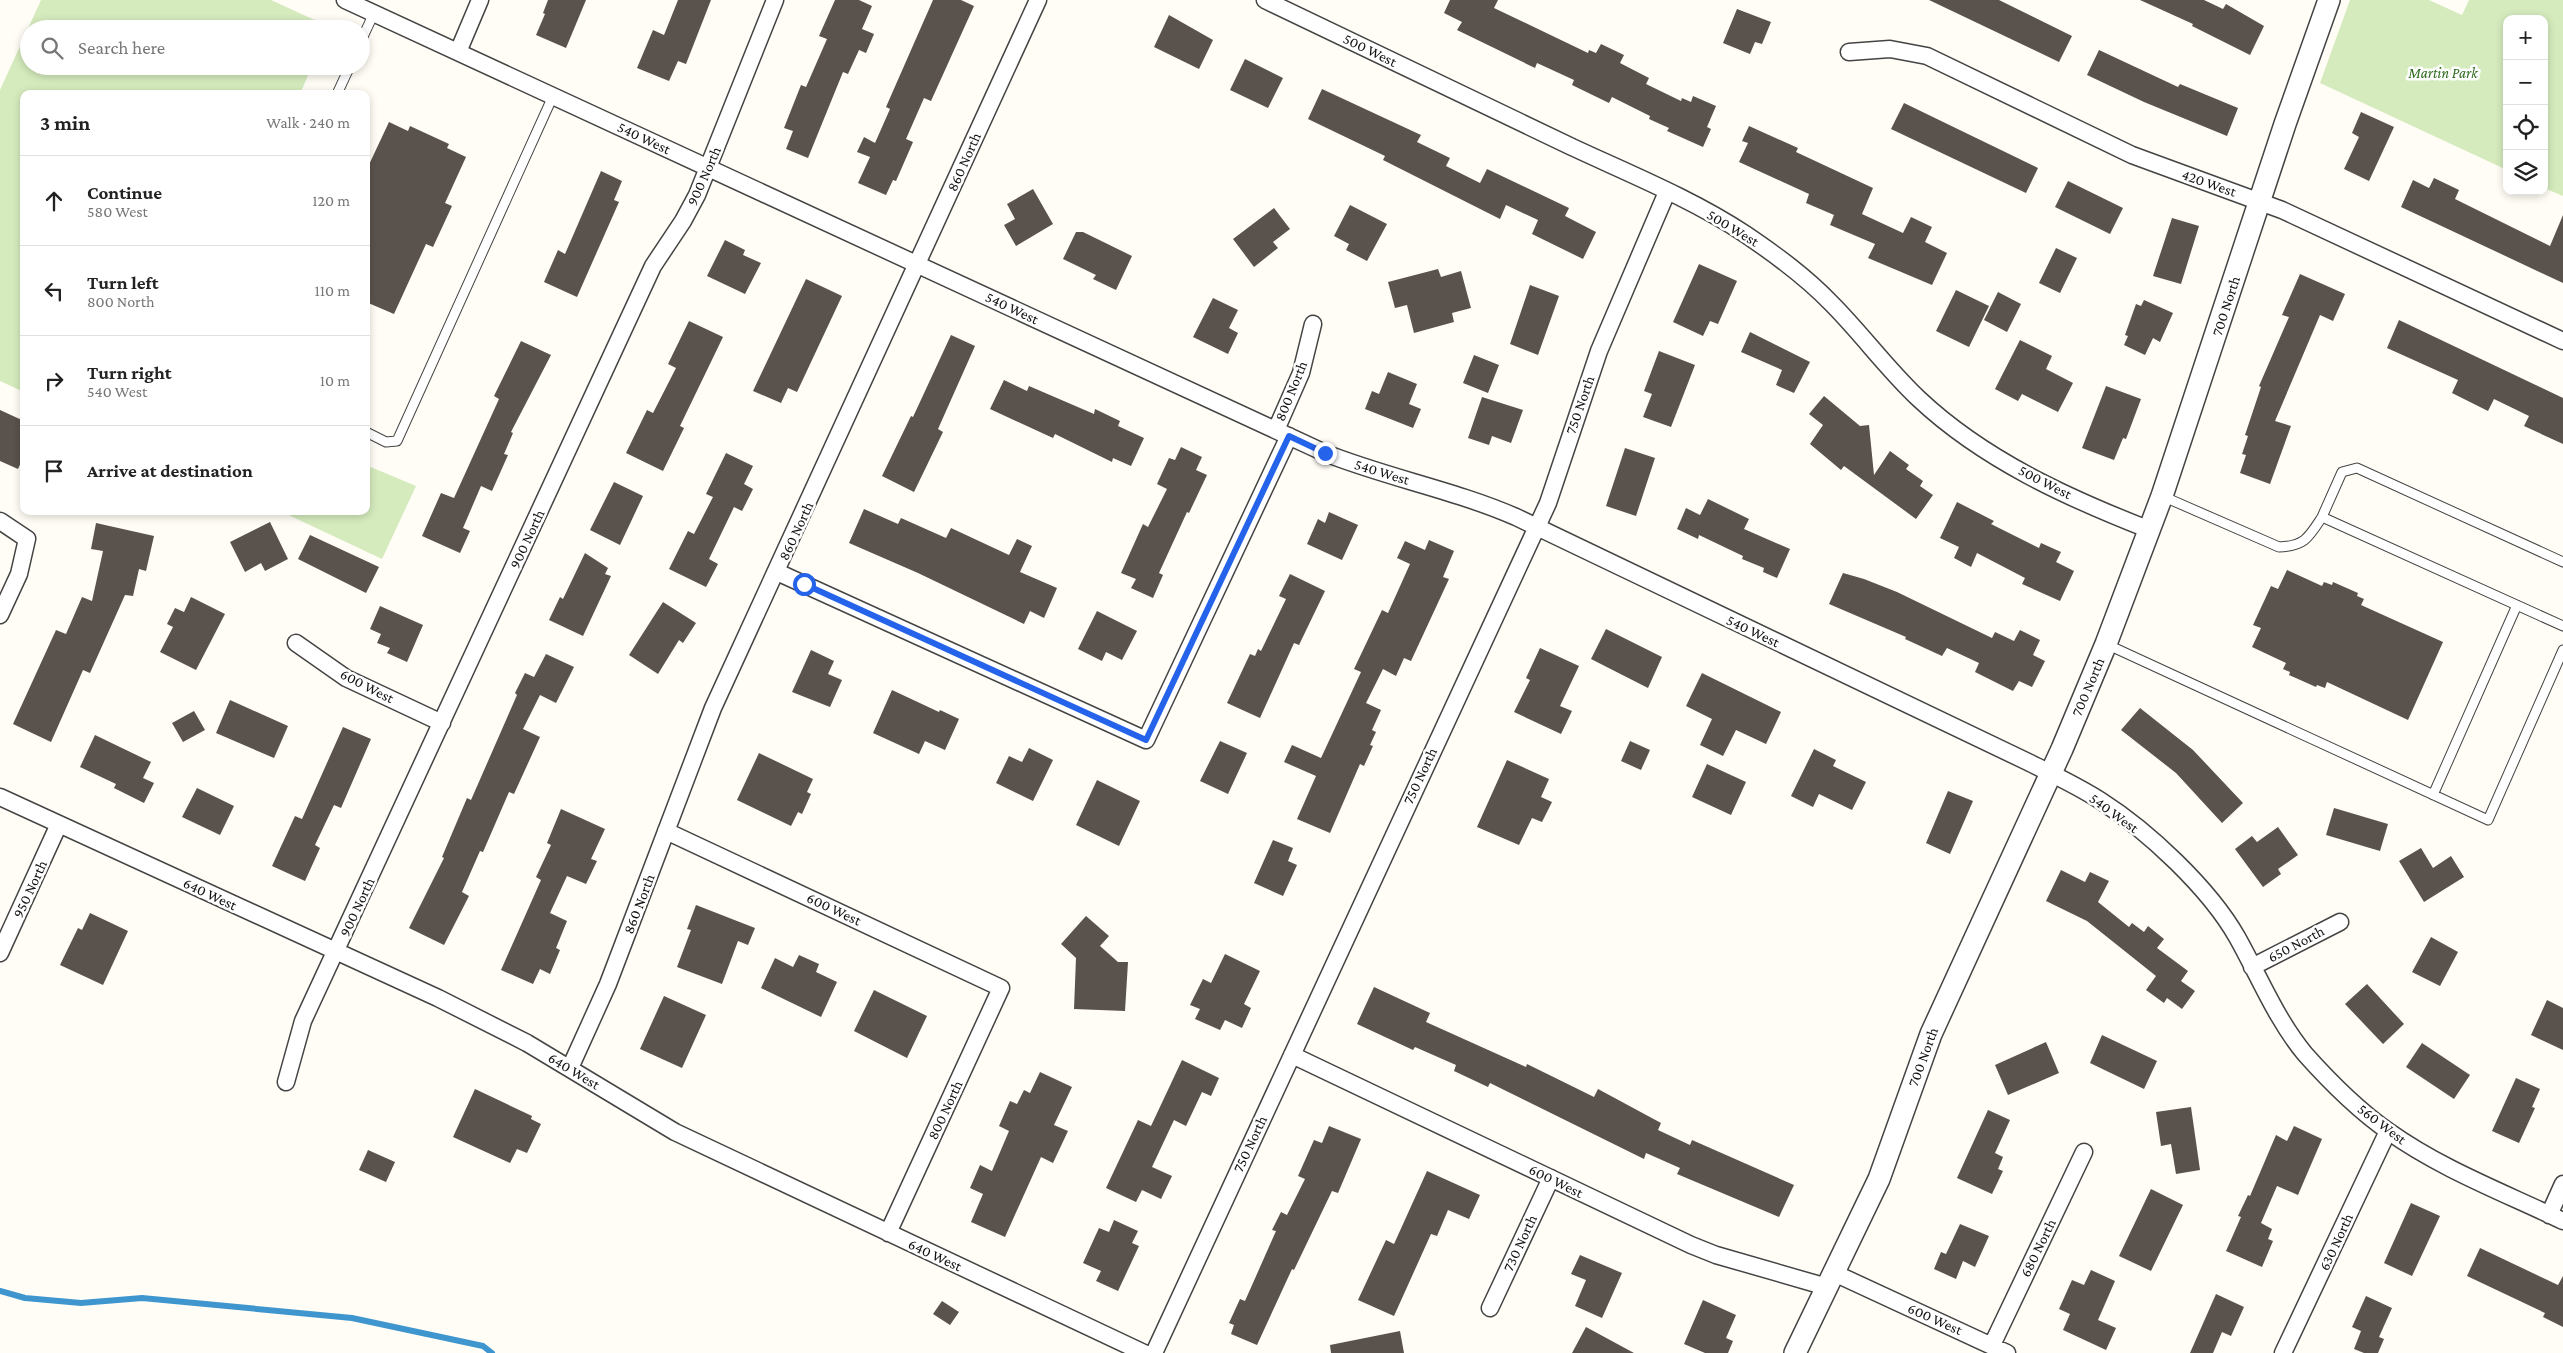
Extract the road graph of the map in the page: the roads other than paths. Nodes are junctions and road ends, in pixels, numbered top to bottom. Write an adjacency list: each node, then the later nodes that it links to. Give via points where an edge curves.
1 (345, 0): 7 (street, 540 West)
2 (480, 0): 9 (street)
3 (775, 0): 14 (street, 900 North)
4 (1038, 0): 17 (street, 860 North)
5 (1265, 0): 15 (street, 500 West)
6 (2329, 0): 16 (street, 700 North)
7 (374, 13): 8 (lane); 9 (street, 540 West)
8 (370, 22)
9 (458, 52): 13 (street, 540 West)
10 (1850, 52): 16 (street, 420 West, via 1890,49 1927,56 2132,155)
11 (346, 75): 12 (lane)
12 (339, 90)
13 (553, 96): 14 (street, 540 West); 21 (lane, via 397,441 386,442)
14 (708, 168): 17 (street, 540 West); 35 (street, 900 North, via 683,221 653,266)
15 (1668, 192): 25 (street, 750 North, via 1599,351 1548,503); 26 (street, 500 West, via 1742,232 1801,275 1914,394 1966,438 2025,473 2104,512)
16 (2260, 201): 19 (street, 420 West); 22 (street, 700 North)
17 (918, 265): 20 (street, 540 West); 28 (street, 860 North)
18 (1313, 324): 20 (street, 800 North)
19 (2563, 340)
20 (1282, 433): 25 (street, 540 West, via 1360,467 1464,496); 28 (street, 800 North, via 1146,740)
21 (370, 434)
22 (2162, 496): 23 (lane, via 2279,547 2294,546 2309,538); 26 (street, 700 North)
23 (2322, 517): 27 (lane, via 2342,472 2357,468); 29 (lane)
24 (0, 521): 30 (street, via 27,539 19,574)
25 (1536, 526): 36 (street, 540 West); 46 (street, 750 North)
26 (2150, 530): 33 (street, 700 North)
27 (2563, 562)
28 (777, 572): 40 (street, 860 North, via 713,708)
29 (2517, 605): 31 (lane); 37 (lane)
30 (0, 615)
31 (2563, 626)
32 (296, 643): 35 (street, 600 West, via 346,678)
33 (2106, 644): 36 (street, 700 North); 37 (lane)
34 (2563, 650): 37 (lane, via 2488,820)
35 (442, 723): 42 (street, 900 North)
36 (2051, 774): 44 (street, 540 West, via 2101,801 2126,819 2182,869 2210,899 2236,936); 55 (street, 700 North, via 1934,1025 1879,1179)
37 (2433, 795)
38 (0, 797): 39 (street, 640 West)
39 (59, 824): 42 (street, 640 West); 43 (street, 950 North)
40 (666, 831): 45 (street, 600 West); 47 (street, 860 North, via 608,984)
41 (2340, 922): 44 (street, 650 North)
42 (336, 952): 47 (street, 640 West, via 509,1034); 48 (street, 900 North, via 304,1021)
43 (0, 953)
44 (2252, 967): 49 (street, 560 West, via 2288,1031 2305,1054)
45 (1001, 988): 54 (street, 800 North)
46 (1292, 1055): 51 (street, 600 West); 59 (street, 750 North)
47 (570, 1068): 54 (street, 640 West, via 675,1132)
48 (286, 1082)
49 (2388, 1131): 53 (street, 560 West, via 2438,1161); 62 (street, 630 North)
50 (2084, 1152): 57 (street, 680 North)
51 (1550, 1178): 55 (street, 600 West, via 1716,1255); 56 (street, 730 North)
52 (2563, 1184): 53 (street)
53 (2556, 1218)
54 (888, 1233): 58 (street, 640 West)
55 (1831, 1280): 57 (street, 600 West); 60 (street, 700 North)
56 (1490, 1308)
57 (1992, 1345): 61 (street, 600 West)
58 (1144, 1353)
59 (1154, 1353)
60 (1795, 1353)
61 (2007, 1353)
62 (2283, 1353)

